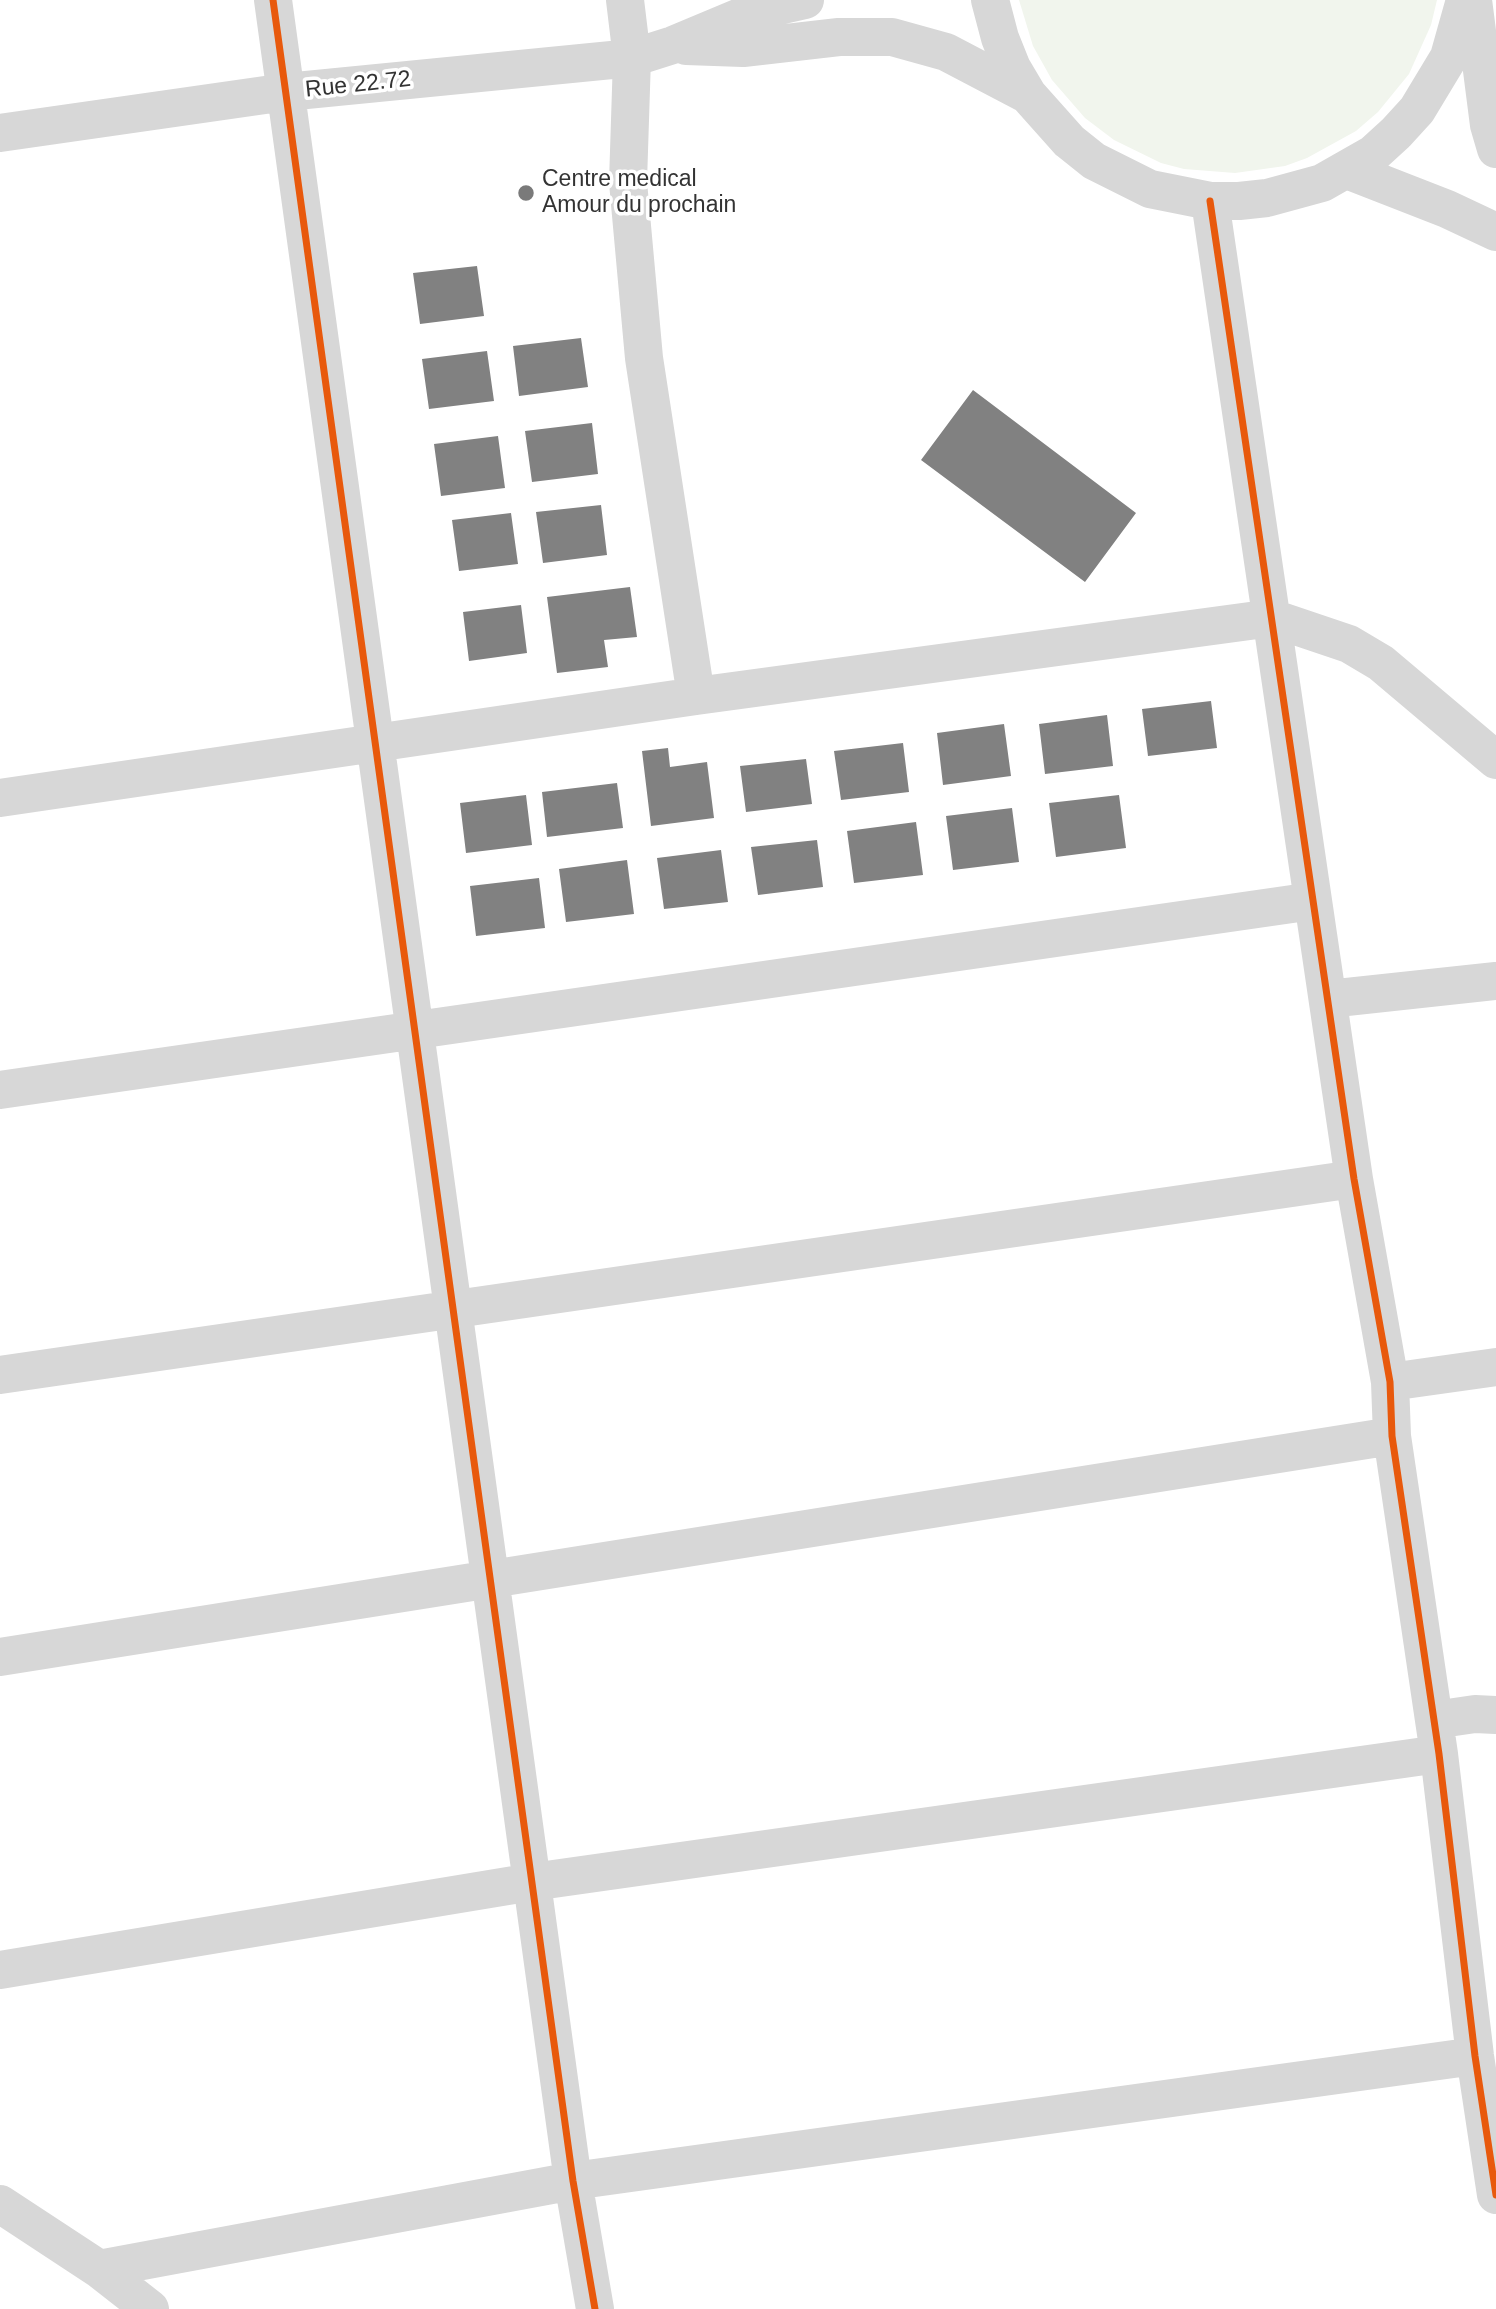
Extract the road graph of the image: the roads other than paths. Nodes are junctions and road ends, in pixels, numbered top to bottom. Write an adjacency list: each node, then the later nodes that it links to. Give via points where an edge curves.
1 (273, 0): 9 (street)
2 (625, 0): 8 (street)
3 (805, 0): 7 (street, Rue 22.72, via 752,12)
4 (990, 0): 10 (street, via 999,38)
5 (1465, 0): 13 (street, via 1449,57 1417,110 1373,154)
6 (1473, 0): 12 (street)
7 (673, 46): 8 (street, Rue 22.72); 10 (street, Rue 22.72, via 743,48 839,37 892,37 946,52)
8 (632, 58): 9 (street, Rue 22.72); 17 (street, via 628,182 644,359)
9 (286, 92): 11 (street, Rue 22.72); 18 (street)
10 (1028, 95): 14 (street, via 1055,127 1094,161 1150,188)
11 (0, 133)
12 (1496, 149)
13 (1347, 170): 14 (street, via 1294,192); 15 (street)
14 (1210, 201): 16 (street)
15 (1496, 232)
16 (1272, 618): 17 (street); 19 (street, via 1349,644 1381,663); 21 (street)
17 (696, 696): 18 (street)
18 (376, 745): 20 (street); 24 (street)
19 (1496, 760)
20 (0, 798)
21 (1313, 901): 23 (street); 24 (street)
22 (1496, 981): 23 (street)
23 (1328, 999): 26 (street)
24 (415, 1031): 25 (street); 27 (street)
25 (0, 1090)
26 (1354, 1179): 27 (street); 30 (street)
27 (453, 1308): 29 (street); 32 (street)
28 (1496, 1367): 30 (street)
29 (0, 1375)
30 (1390, 1382): 31 (street)
31 (1392, 1436): 32 (street); 35 (street)
32 (491, 1579): 33 (street); 36 (street)
33 (0, 1657)
34 (1496, 1715): 35 (street)
35 (1437, 1737): 36 (street); 38 (street)
36 (532, 1882): 37 (street); 40 (street)
37 (0, 1970)
38 (1475, 2056): 39 (street); 40 (street)
39 (1491, 2138): 41 (street)
40 (573, 2181): 43 (street); 45 (street)
41 (1496, 2196)
42 (0, 2204): 43 (street)
43 (99, 2269): 44 (street)
44 (150, 2309)
45 (594, 2309)

